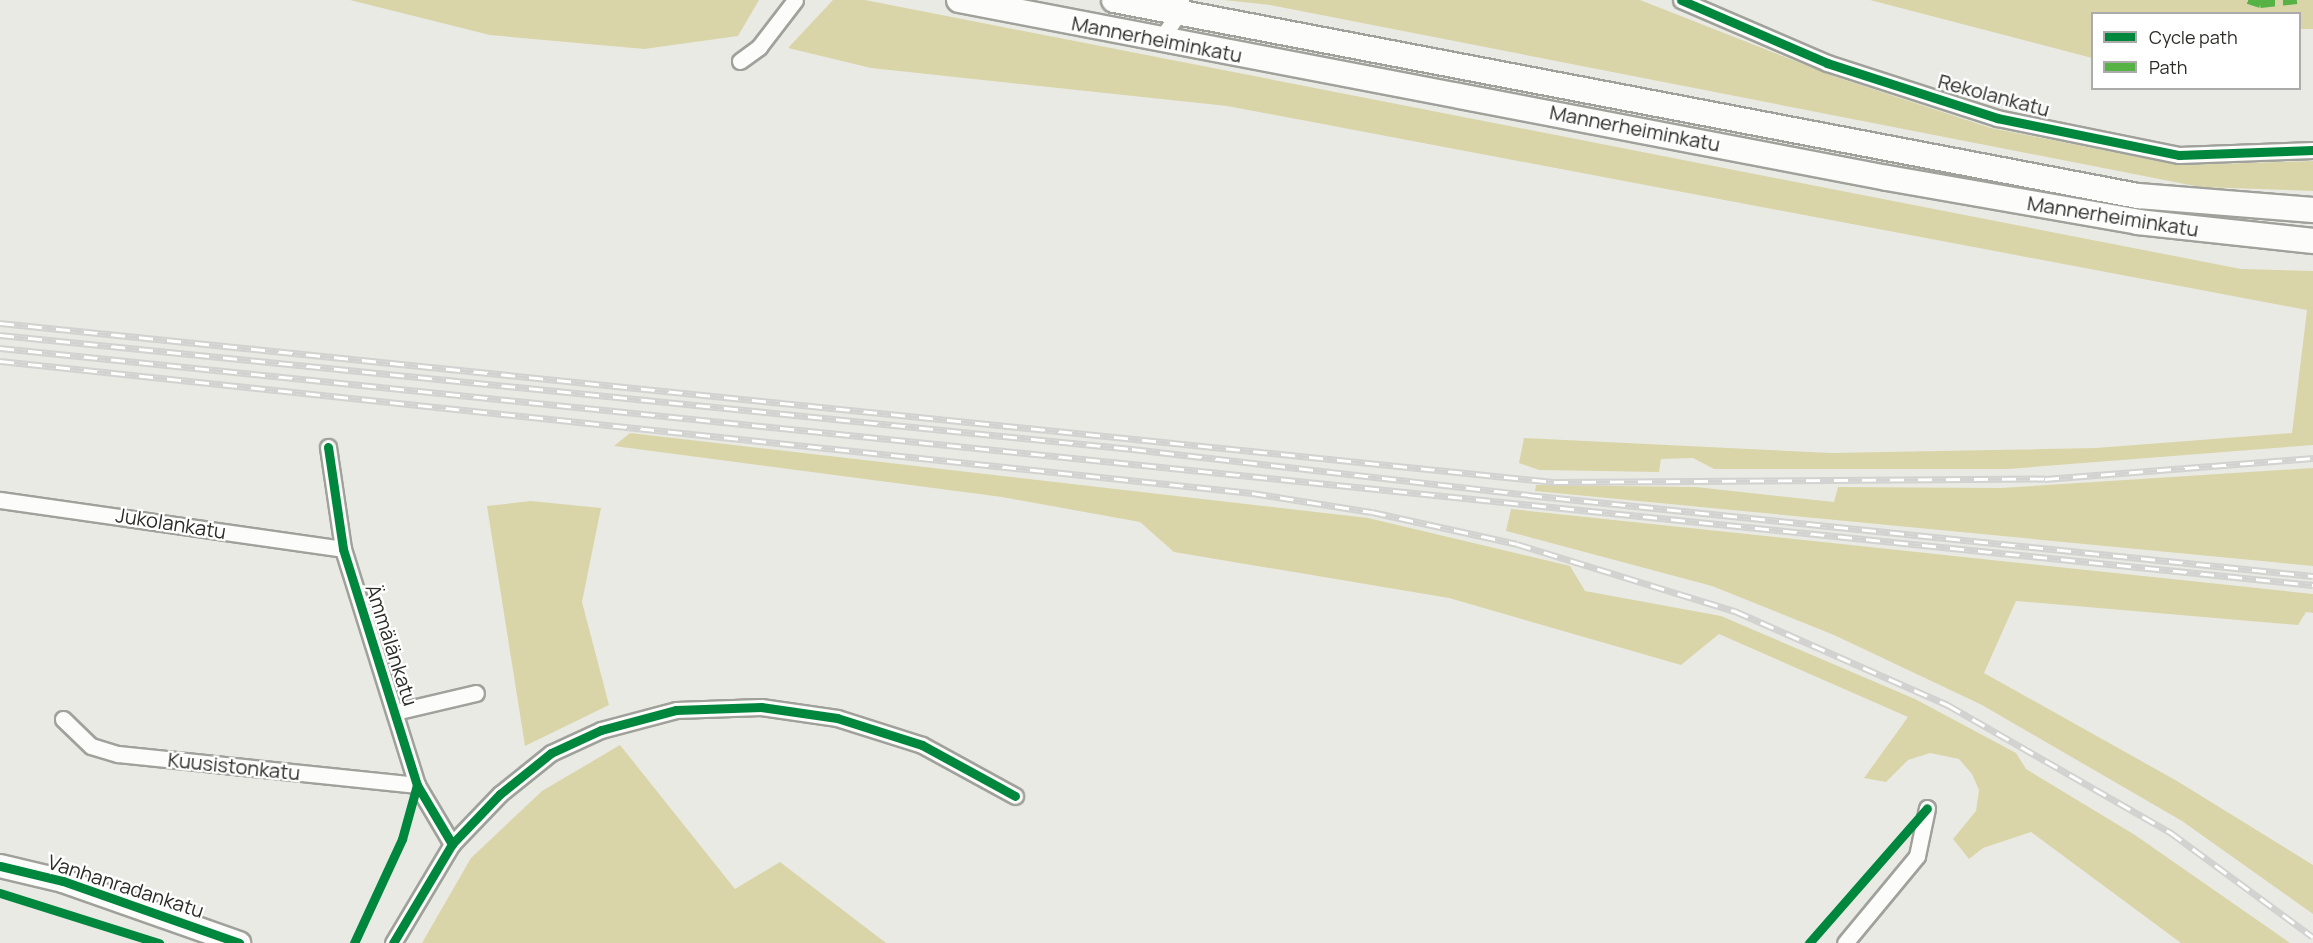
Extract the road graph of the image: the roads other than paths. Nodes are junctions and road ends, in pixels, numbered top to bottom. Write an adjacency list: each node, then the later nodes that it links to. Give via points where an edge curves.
1 (795, 0): 8 (street, via 759,47)
2 (958, 0): 7 (main road, Mannerheiminkatu)
3 (1114, 0): 5 (main road, Mannerheiminkatu)
4 (1681, 0): 9 (street, Rekolankatu, via 1827,63 1997,118 2179,155)
5 (1154, 4): 6 (main road, Mannerheiminkatu); 7 (street)
6 (1180, 6): 7 (street); 10 (main road, Mannerheiminkatu, via 2138,196)
7 (1160, 40): 11 (main road, Mannerheiminkatu, via 2138,222)
8 (740, 61)
9 (2313, 150)
10 (2313, 210)
11 (2313, 241)
12 (328, 447): 14 (street, Ämmälänkatu)
13 (0, 500): 14 (street, Jukolankatu)
14 (343, 549): 16 (street, Ämmälänkatu)
15 (476, 693): 16 (street)
16 (395, 712): 18 (street, Ämmälänkatu)
17 (63, 718): 18 (street, Kuusistonkatu, via 92,746 118,754)
18 (417, 785): 21 (street, Ämmälänkatu)
19 (1015, 796): 21 (street, via 922,745 837,718 761,707 676,710 601,730 551,753 500,794)
20 (1928, 808): 25 (street, via 1917,856)
21 (452, 844): 24 (street)
22 (0, 866): 23 (street, Vanhanradankatu, via 63,881)
23 (239, 943)
24 (393, 943)
25 (1845, 943)

